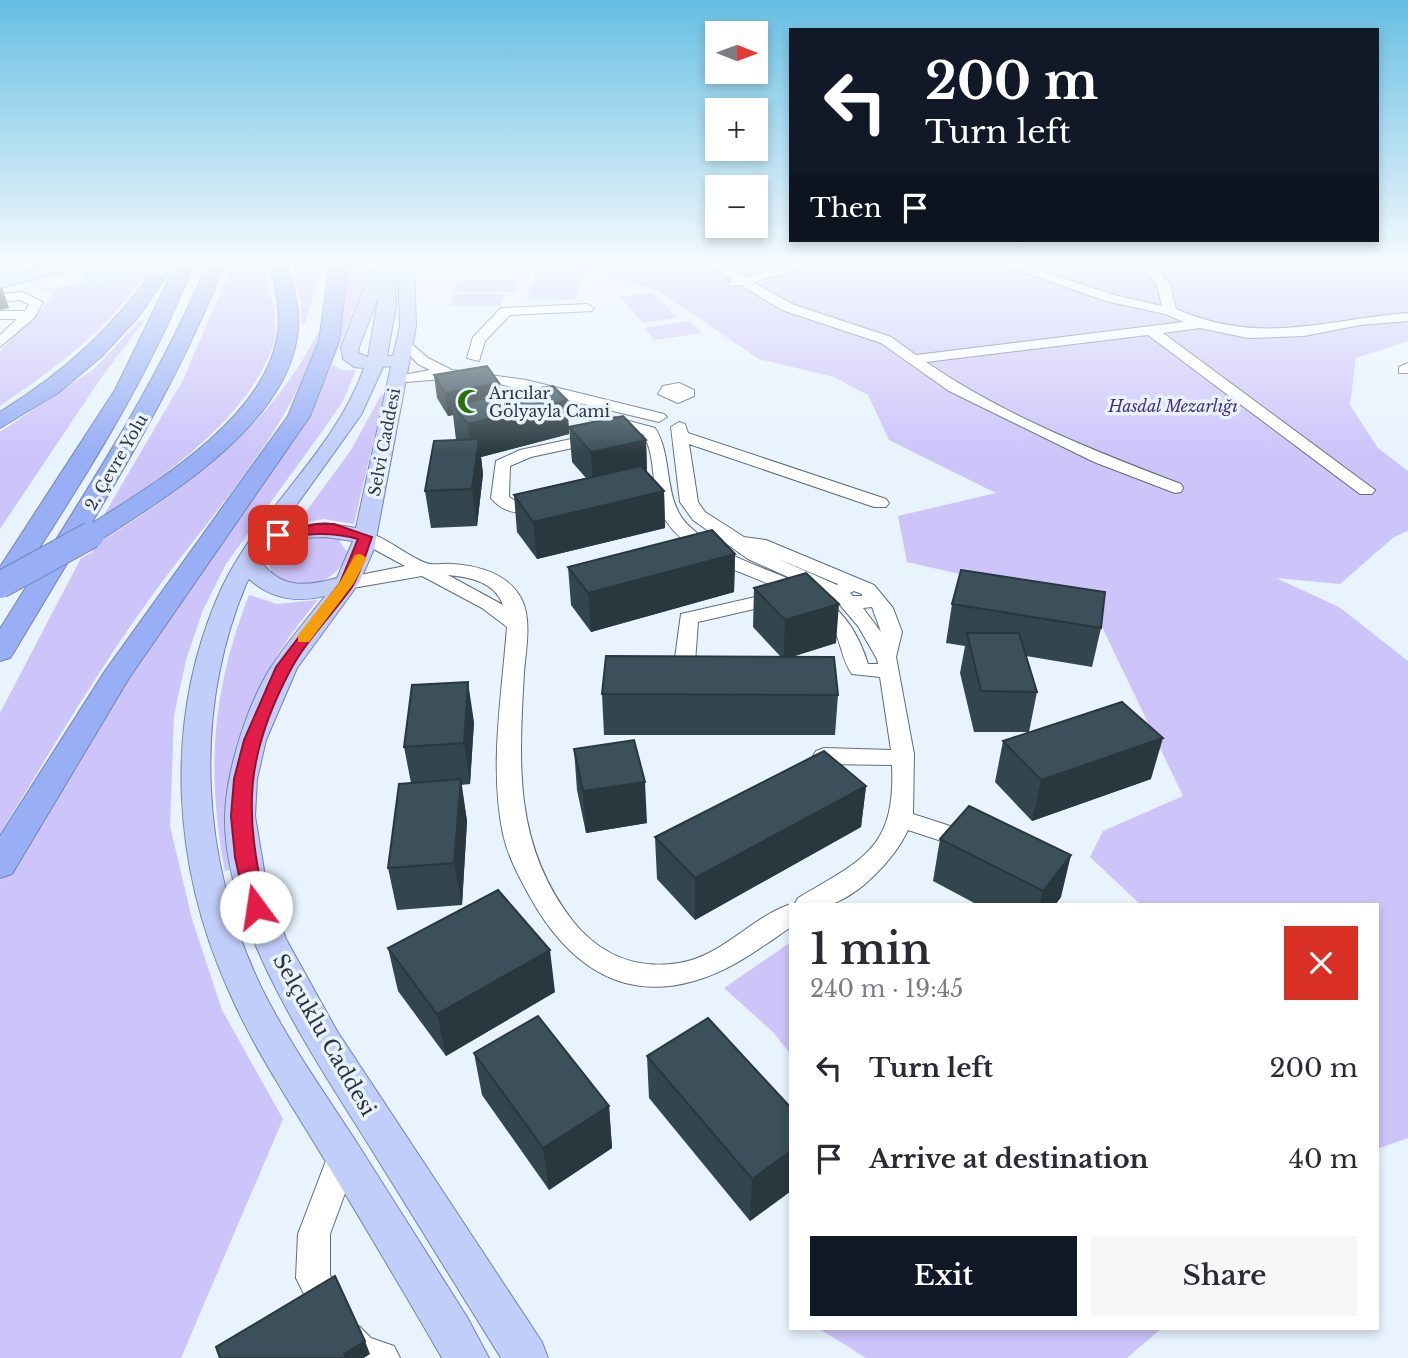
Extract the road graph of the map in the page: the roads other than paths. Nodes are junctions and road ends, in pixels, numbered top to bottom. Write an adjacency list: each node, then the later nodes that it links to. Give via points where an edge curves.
1 (17, 326): 17 (street)
2 (123, 326): 25 (highway, via 48,391)
3 (157, 326): 39 (highway, 2. Çevre Yolu, via 121,395)
4 (191, 326): 41 (highway, 2. Çevre Yolu, via 124,449)
5 (288, 326): 27 (highway, via 285,347 262,393)
6 (311, 326): 27 (highway, via 268,398)
7 (331, 326): 50 (highway, via 299,416 115,677)
8 (358, 326): 20 (main road, via 348,350 355,361)
9 (385, 326): 20 (main road, Selvi Caddesi)
10 (408, 326): 18 (main road, Selvi Caddesi)
11 (491, 326): 21 (street, via 478,340 472,364)
12 (846, 326): 19 (street, via 886,340)
13 (1183, 326): 16 (street)
14 (1211, 326): 15 (street, via 1248,334)
15 (1339, 326)
16 (1151, 331): 19 (street); 30 (street)
17 (0, 343)
18 (404, 349): 20 (main road); 21 (street); 22 (main road, Selvi Caddesi)
19 (915, 359): 29 (street, via 954,388 1006,414 1100,459)
20 (375, 363): 23 (main road, Selvi Caddesi)
21 (447, 372): 22 (street); 26 (street, via 517,384)
22 (394, 390): 23 (main road, via 380,387); 33 (main road, Selvi Caddesi)
23 (355, 408): 36 (main road, Selvi Caddesi, via 325,460)
24 (570, 410): 26 (street)
25 (0, 421)
26 (639, 421): 28 (street, via 659,417 662,424); 28 (street, via 676,397); 31 (street, via 628,432 526,453 502,464 500,498 505,505 524,509); 34 (street, via 653,436 655,479 667,511)
27 (237, 423): 39 (highway, bridge, via 177,476 92,535)
28 (682, 426): 32 (street); 42 (street, via 690,502 699,516 739,542 760,544 854,594)
29 (1175, 488)
30 (1366, 490)
31 (557, 502)
32 (880, 503)
33 (365, 537): 36 (main road, via 316,528); 37 (street); 38 (main road, Selçuklu Caddesi)
34 (695, 539): 35 (street); 40 (street)
35 (668, 545)
36 (253, 551): 38 (main road, via 265,584 282,591 316,591); 53 (main road, via 218,626 197,709 194,775 204,858 218,917 265,1028)
37 (424, 568): 38 (street); 52 (street, via 488,601 517,626 510,792 516,835 529,873 570,936 592,958 619,969 679,974 709,965)
38 (347, 583): 56 (main road, Selçuklu Caddesi, via 284,667 252,740 240,816 250,882 275,950 324,1042)
39 (0, 586)
40 (802, 592): 43 (street, via 842,622 856,646); 44 (street, via 688,618 684,665 700,673)
41 (0, 652)
42 (887, 664): 43 (street); 47 (street)
43 (859, 670): 45 (street)
44 (727, 673)
45 (837, 675)
46 (824, 756): 47 (street)
47 (902, 758): 48 (street, via 905,793)
48 (901, 819): 49 (street); 51 (street, via 890,845 873,862)
49 (991, 849)
50 (0, 865)
51 (810, 903)
52 (789, 915)
53 (342, 1155): 54 (street, via 314,1234 313,1278 339,1328 361,1353); 55 (main road)
54 (382, 1358)
55 (467, 1358)
56 (526, 1358)

